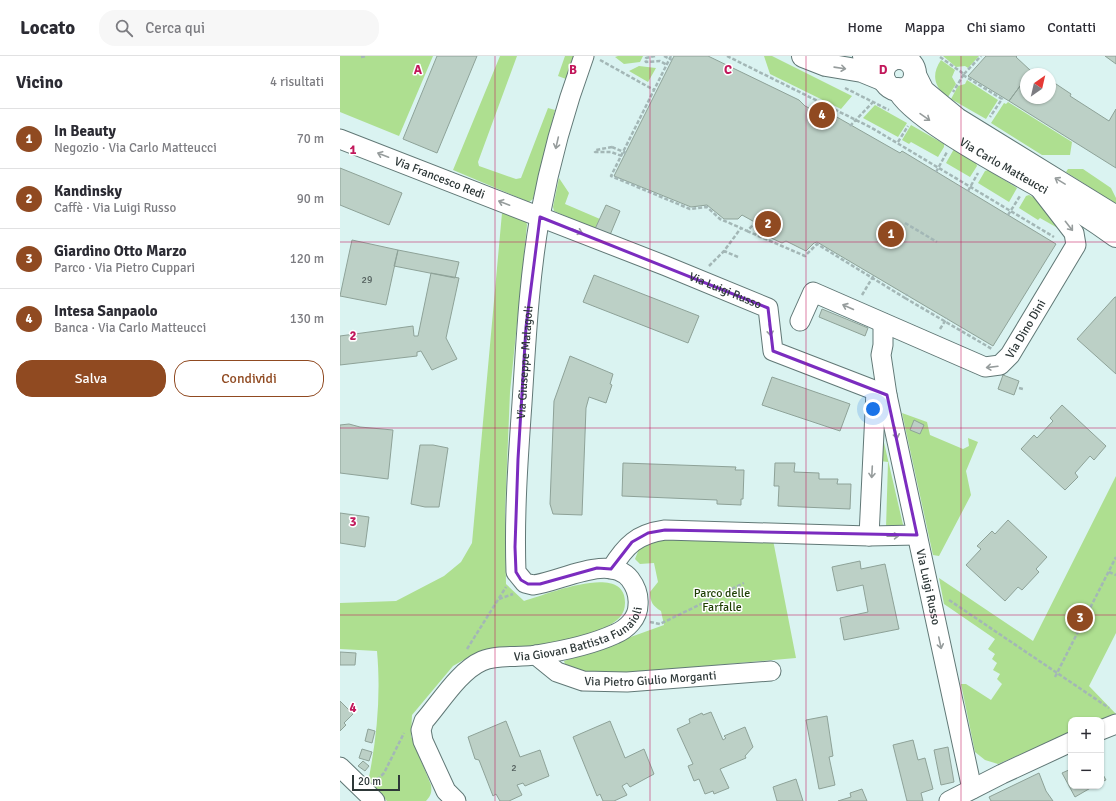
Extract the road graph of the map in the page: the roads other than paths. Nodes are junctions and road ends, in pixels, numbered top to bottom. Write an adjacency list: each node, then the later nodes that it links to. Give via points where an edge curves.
1 (584, 56): 8 (street, Via Giuseppe Malagoli, one-way to 8, via 567,105)
2 (803, 56): 5 (main road, one-way to 5, via 826,66 862,71)
3 (864, 56): 5 (main road)
4 (924, 64): 5 (main road, via 910,85); 9 (main road, Via Carlo Matteucci, one-way to 4, via 958,119 923,91)
5 (892, 69): 7 (main road, Via Carlo Matteucci, one-way to 7, via 906,102)
6 (340, 139): 8 (street, Via Francesco Redi, one-way to 6)
7 (1029, 190): 10 (main road, Via Carlo Matteucci); 12 (street, Via Dino Dini, one-way to 12, via 1074,233 1076,245 1006,361 996,367 985,368)
8 (540, 217): 13 (street, Via Luigi Russo, one-way to 13, via 768,308 773,351); 16 (street, Via Giuseppe Malagoli, via 526,327 518,459 516,572 525,583 533,585 597,568)
9 (1116, 217)
10 (1116, 236)
11 (800, 321): 12 (street, Via Dino Dini, one-way to 11, via 813,292)
12 (883, 323): 13 (street)
13 (882, 393): 14 (street, Via Luigi Russo, one-way to 14); 15 (street, one-way to 15)
14 (917, 535): 15 (street, one-way to 14); 23 (street, Via Luigi Russo, one-way to 23)
15 (869, 536): 16 (street, via 665,530 648,534 632,542)
16 (611, 569): 17 (street, Via Giovan Battista Funaioli, via 623,573 635,586 638,605 634,618 616,634)
17 (536, 655): 18 (street, Via Pietro Giulio Morganti, via 557,672 583,681 627,682); 24 (street, Via Giovan Battista Funaioli, via 491,659 478,663 463,675 424,721 421,730 423,741)
18 (771, 671)
19 (1113, 716): 20 (street)
20 (1104, 726)
21 (1068, 743): 23 (street)
22 (341, 769): 25 (street)
23 (972, 789): 26 (street)
24 (446, 798)
25 (375, 801)
26 (950, 801)

